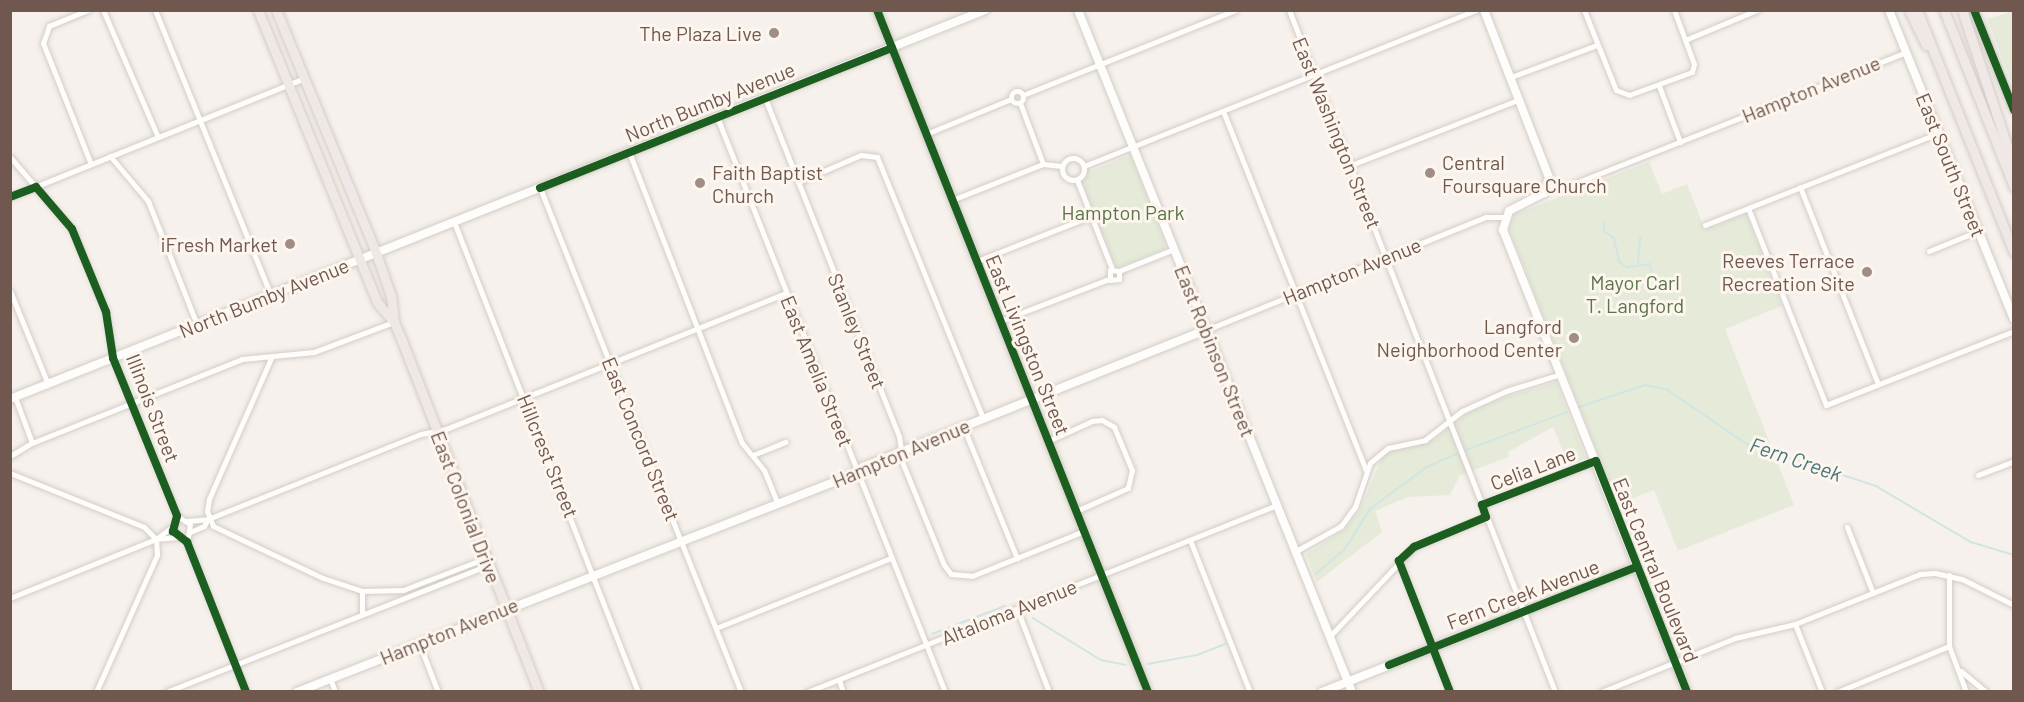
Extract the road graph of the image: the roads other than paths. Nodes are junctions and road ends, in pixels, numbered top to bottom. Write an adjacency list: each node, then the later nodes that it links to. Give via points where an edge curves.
1 (88, 10): 50 (street, via 49,26 43,43)
2 (103, 10): 44 (street)
3 (155, 10): 41 (street)
4 (258, 10): 31 (highway, East Colonial Drive)
5 (276, 10): 30 (highway, East Colonial Drive)
6 (877, 10): 24 (street, East Livingston Street)
7 (985, 10): 24 (street, North Bumby Avenue)
8 (1078, 10): 27 (street, East Robinson Street)
9 (1235, 10): 27 (street)
10 (1289, 10): 28 (street, East Washington Street)
11 (1476, 10): 28 (street)
12 (1484, 10): 29 (street)
13 (1584, 10): 23 (street)
14 (1674, 10): 22 (street)
15 (1757, 10): 22 (street)
16 (1889, 10): 25 (street, East South Street)
17 (1909, 10): 26 (highway)
18 (1917, 10): 26 (highway)
19 (1944, 10): 61 (highway)
20 (1962, 10): 55 (highway)
21 (1974, 10): 38 (street)
22 (1685, 40): 32 (street, via 1694,64 1692,72)
23 (1597, 45): 29 (street); 32 (street, via 1622,95)
24 (892, 48): 34 (street, North Bumby Avenue); 43 (street, East Livingston Street)
25 (1906, 51): 42 (street, East South Street); 45 (street, Hampton Avenue)
26 (1935, 56): 73 (highway)
27 (1099, 65): 33 (street); 46 (street, East Robinson Street)
28 (1314, 75): 39 (street); 52 (street, East Washington Street)
29 (1511, 77): 36 (street)
30 (304, 78): 31 (street); 74 (highway, East Colonial Drive)
31 (289, 85): 41 (street); 76 (highway, East Colonial Drive)
32 (1659, 86): 45 (street)
33 (1023, 95): 35 (street, via 1015,91); 37 (street)
34 (765, 98): 40 (street, North Bumby Avenue); 57 (street, Stanley Street)
35 (1011, 99): 37 (street); 43 (street)
36 (1520, 99): 52 (street); 59 (street, via 1548,169)
37 (1020, 103): 51 (street)
38 (2013, 110)
39 (1223, 111): 46 (street); 82 (street)
40 (717, 117): 47 (street, North Bumby Avenue); 81 (street, East Amelia Street)
41 (199, 120): 44 (street); 83 (street)
42 (1939, 133): 60 (street); 70 (street, East South Street)
43 (926, 134): 64 (street, East Livingston Street)
44 (158, 136): 48 (street)
45 (1680, 142): 59 (street, Hampton Avenue, via 1568,186)
46 (1133, 146): 54 (street); 71 (street, East Robinson Street)
47 (629, 152): 62 (street, North Bumby Avenue); 88 (street)
48 (110, 156): 50 (street); 87 (street, via 148,201)
49 (10, 157): 58 (street, Illinois Street)
50 (91, 164): 58 (street)
51 (1043, 164): 53 (street); 64 (street)
52 (1351, 165): 75 (street, East Washington Street)
53 (1062, 166): 54 (street, via 1072,158); 56 (street, via 1064,177)
54 (1084, 166): 56 (street)
55 (2013, 167)
56 (1077, 180): 66 (street)
57 (798, 182): 101 (street, via 861,155 877,157); 108 (street, Stanley Street, via 899,436)
58 (36, 187): 63 (street); 92 (street, Illinois Street, via 72,229 106,312)
59 (1548, 187): 67 (street)
60 (1800, 187): 65 (street); 96 (street)
61 (2013, 187)
62 (540, 188): 68 (street, North Bumby Avenue); 93 (street, East Concord Street)
63 (10, 197)
64 (952, 200): 77 (street, East Livingston Street)
65 (1748, 208): 69 (street); 96 (street, via 1826,405)
66 (1091, 216): 77 (street); 78 (street)
67 (1505, 217): 75 (street, Hampton Avenue, via 1486,217); 94 (street, East Central Boulevard, via 1503,230)
68 (454, 222): 74 (street, North Bumby Avenue); 97 (street, Hillcrest Street)
69 (1706, 225)
70 (1978, 231): 72 (street); 84 (street, East South Street)
71 (1174, 249): 78 (street); 89 (street, East Robinson Street)
72 (1929, 251)
73 (2013, 252)
74 (376, 253): 76 (street, North Bumby Avenue); 86 (highway, East Colonial Drive, via 391,296)
75 (1387, 258): 82 (street, Hampton Avenue); 102 (street, East Washington Street)
76 (360, 260): 83 (street, North Bumby Avenue); 86 (highway, East Colonial Drive, via 377,302)
77 (977, 261): 85 (street, East Livingston Street)
78 (1115, 270): 79 (street); 79 (street, via 1117,281)
79 (1108, 279): 85 (street)
80 (10, 291): 95 (street)
81 (786, 293): 88 (street); 113 (street, East Amelia Street)
82 (1297, 293): 89 (street, Hampton Avenue); 114 (street)
83 (271, 296): 87 (street, North Bumby Avenue)
84 (2013, 319)
85 (1000, 321): 99 (street, East Livingston Street)
86 (394, 322): 91 (street, via 314,351); 104 (highway, East Colonial Drive)
87 (197, 325): 92 (street, North Bumby Avenue)
88 (699, 328): 93 (street); 109 (street, via 742,443)
89 (1206, 330): 99 (street, Hampton Avenue); 118 (street, East Robinson Street)
90 (2013, 331): 96 (street)
91 (272, 356): 100 (street, via 242,359); 122 (street, via 210,499)
92 (113, 358): 95 (street, North Bumby Avenue); 100 (street, Illinois Street)
93 (611, 362): 97 (street); 130 (street, East Concord Street)
94 (1561, 374): 102 (street, via 1506,391); 111 (street, East Central Boulevard)
95 (48, 384): 98 (street, North Bumby Avenue)
96 (1878, 384)
97 (524, 397): 104 (street); 139 (street, Hillcrest Street)
98 (13, 398): 107 (street)
99 (1032, 399): 101 (street, Hampton Avenue); 105 (street, East Livingston Street)
100 (132, 403): 107 (street); 124 (street, Illinois Street)
101 (983, 418): 103 (street, Hampton Avenue)
102 (1449, 419): 114 (street, via 1425,440 1388,448); 119 (street, East Washington Street)
103 (963, 426): 108 (street, Hampton Avenue); 135 (street)
104 (437, 431): 122 (street); 136 (highway, East Colonial Drive)
105 (1048, 441): 120 (street, East Livingston Street); 120 (street, via 1102,420 1114,427 1132,470 1128,488)
106 (785, 442): 109 (street)
107 (32, 443): 110 (street)
108 (901, 451): 113 (street, Hampton Avenue); 135 (street, Stanley Street, via 944,565 951,574 963,578)
109 (753, 455): 117 (street)
110 (10, 456)
111 (1596, 461): 119 (street, Celia Lane); 138 (street, East Central Boulevard)
112 (2013, 461): 116 (street)
113 (856, 471): 117 (street, Hampton Avenue); 134 (street, East Amelia Street)
114 (1366, 471): 133 (street, via 1355,507 1341,526)
115 (10, 473): 129 (street, via 144,527)
116 (1978, 475)
117 (778, 504): 130 (street, Hampton Avenue)
118 (1277, 505): 131 (street, Altaloma Avenue); 133 (street, East Robinson Street)
119 (1482, 505): 121 (street, East Washington Street)
120 (1076, 511): 126 (street, East Livingston Street)
121 (1486, 517): 137 (street, Celia Lane, via 1414,547); 148 (street, East Washington Street)
122 (208, 519): 123 (street); 127 (street); 142 (street, via 219,530 323,578)
123 (185, 521): 124 (street); 127 (street)
124 (175, 522): 128 (street, Illinois Street); 129 (street)
125 (1847, 527): 143 (street)
126 (1084, 531): 135 (street); 140 (street, East Livingston Street)
127 (190, 534): 128 (street); 132 (street)
128 (179, 538): 129 (street); 132 (street)
129 (156, 539): 144 (street); 163 (street, via 157,555)
130 (681, 540): 139 (street, Hampton Avenue); 151 (street, East Concord Street)
131 (1190, 540): 140 (street, Altaloma Avenue); 177 (street)
132 (187, 542): 158 (street)
133 (1296, 551): 152 (street, East Robinson Street)
134 (891, 558): 151 (street); 154 (street, East Amelia Street)
135 (1017, 558)
136 (487, 561): 142 (street, via 403,590); 146 (highway, East Colonial Drive); 149 (street)
137 (1399, 561): 152 (street, Celia Lane); 156 (street)
138 (1636, 567): 148 (street, Fern Creek Avenue); 157 (street, East Central Boulevard)
139 (594, 573): 146 (street, Hampton Avenue); 170 (street, Hillcrest Street)
140 (1102, 575): 147 (street, Altaloma Avenue); 176 (street, East Livingston Street)
141 (1949, 575): 143 (street, via 1920,574); 145 (street); 155 (street)
142 (362, 591): 149 (street)
143 (1873, 593): 150 (street)
144 (10, 598)
145 (2013, 605)
146 (506, 609): 153 (street, Hampton Avenue); 169 (highway, East Colonial Drive)
147 (1017, 609): 154 (street, Altaloma Avenue); 175 (street)
148 (1522, 612): 156 (street, Fern Creek Avenue); 181 (street, East Washington Street)
149 (362, 613): 158 (street)
150 (1795, 624): 157 (street, via 1735,638); 184 (street)
151 (717, 628): 171 (street, East Concord Street)
152 (1329, 637): 162 (street, East Robinson Street)
153 (419, 644): 160 (street, Hampton Avenue); 168 (street)
154 (927, 646): 161 (street, Altaloma Avenue); 174 (street, East Amelia Street)
155 (1949, 646): 159 (street); 185 (street)
156 (1432, 647): 162 (street, Fern Creek Avenue); 180 (street)
157 (1675, 661): 182 (street); 183 (street, East Central Boulevard)
158 (236, 663): 164 (street); 165 (street)
159 (1956, 665): 186 (street); 187 (street)
160 (330, 678): 166 (street, Hampton Avenue); 167 (street)
161 (839, 680): 172 (street, Altaloma Avenue); 173 (street)
162 (1348, 682): 178 (street, Fern Creek Avenue); 179 (street, East Robinson Street)
163 (96, 692)
164 (166, 692)
165 (246, 692)
166 (297, 692)
167 (335, 692)
168 (438, 692)
169 (539, 692)
170 (638, 692)
171 (741, 692)
172 (807, 692)
173 (843, 692)
174 (945, 692)
175 (1049, 692)
176 (1148, 692)
177 (1250, 692)
178 (1322, 692)
179 (1352, 692)
180 (1450, 692)
181 (1555, 692)
182 (1600, 692)
183 (1687, 692)
184 (1822, 692)
185 (1837, 692)
186 (1966, 692)
187 (1986, 692)

